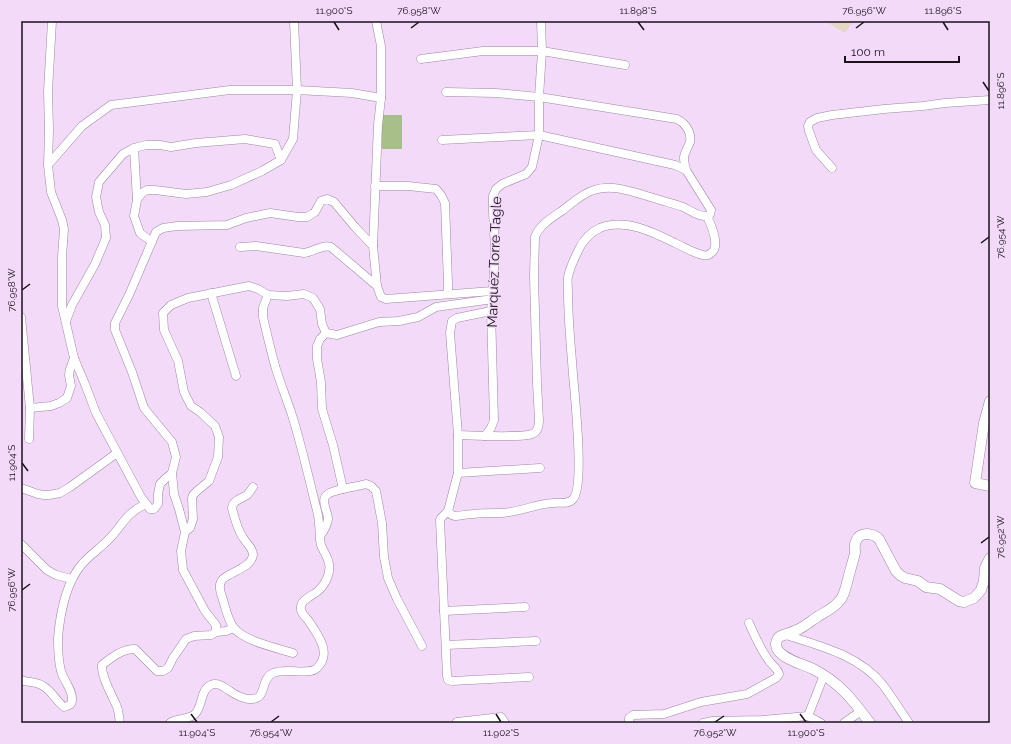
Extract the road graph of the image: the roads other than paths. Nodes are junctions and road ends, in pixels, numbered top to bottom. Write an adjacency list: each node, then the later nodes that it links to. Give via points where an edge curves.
1 (52, 21): 17 (street, via 48,91)
2 (294, 21): 8 (street)
3 (376, 21): 11 (street, via 381,46)
4 (541, 21): 5 (street, Marquéz Torre Tagle)
5 (542, 51): 6 (street, via 483,51); 7 (street); 10 (street, Marquéz Torre Tagle)
6 (421, 59)
7 (625, 65)
8 (297, 90): 11 (street, via 352,93); 16 (street, via 293,139); 17 (street, via 230,90 111,104 82,126)
9 (446, 92): 10 (street)
10 (539, 97): 13 (street, Marquéz Torre Tagle); 19 (street, via 677,119 684,124 690,136 684,157)
11 (381, 98): 20 (street)
12 (990, 100): 18 (street, via 855,111 817,118 810,122 809,131 816,150)
13 (539, 135): 14 (street); 19 (street); 30 (street, Marquéz Torre Tagle, via 532,166 526,174 502,184 493,196)
14 (442, 140)
15 (134, 148): 16 (street, via 146,145 170,147 245,139 275,144); 21 (street); 33 (street, via 123,154 99,182 96,198 105,225 106,238)
16 (281, 160): 21 (street, via 231,185 206,192 186,194 147,190)
17 (48, 165): 33 (street, via 51,192 64,229 62,306)
18 (832, 168)
19 (686, 170): 22 (street, via 711,210)
20 (375, 186): 24 (street); 28 (street, via 436,189 441,195 445,203)
21 (137, 200): 23 (street, via 134,216 140,233)
22 (707, 216): 40 (street, via 632,192 604,188 588,192 541,227 535,237 534,277 539,427 536,432 527,436); 51 (street, via 716,246 708,255 702,255 652,233 625,225 608,226 597,230 581,244 568,277 579,440 577,493 573,499 506,513 454,516)
23 (152, 242): 24 (street, via 156,232 163,228 227,225 270,213 307,217 321,201 328,199 334,202); 44 (street, via 115,323 144,408 172,442 176,457)
24 (373, 246): 26 (street)
25 (240, 247): 26 (street, via 256,246 304,253 327,245)
26 (377, 286): 28 (street, via 380,297 386,299)
27 (210, 293): 29 (street, via 249,286); 36 (street); 52 (street, via 171,305 163,313 164,330 178,361 184,392 191,406 215,426 219,437 218,457 209,481 193,495 193,519 190,528)
28 (448, 294): 30 (street)
29 (268, 295): 34 (street, via 304,294 313,298 320,309); 53 (street, via 263,317 315,504)
30 (493, 295): 31 (street, Marquéz Torre Tagle); 34 (street, via 436,307 418,317 399,322 379,322 337,335)
31 (491, 311): 39 (street, via 452,321 450,333); 40 (street, Marquéz Torre Tagle, via 494,420)
32 (21, 317): 38 (street)
33 (66, 321): 35 (street)
34 (326, 333): 49 (street, via 317,346 322,409)
35 (74, 358): 38 (street, via 70,368 71,386 68,398 52,406); 42 (street, via 96,412)
36 (236, 376)
37 (990, 401): 46 (street, via 975,483)
38 (30, 408): 41 (street)
39 (458, 435): 40 (street); 45 (street)
40 (485, 436)
41 (29, 439)
42 (117, 453): 48 (street, via 60,493 44,495); 50 (street)
43 (540, 468): 45 (street)
44 (172, 473): 50 (street, via 160,484 158,504 154,509 150,509); 52 (street, via 174,494)
45 (458, 473): 51 (street)
46 (990, 486)
47 (253, 487): 60 (street, via 232,505 241,535 252,549 253,555 244,566 224,578 220,585 220,592)
48 (21, 488)
49 (343, 489): 53 (street, via 331,492 325,497 324,505 328,520); 65 (street, via 366,484 376,491 388,578)
50 (146, 504): 56 (street, via 125,519 114,535 82,564)
51 (448, 511): 58 (street, via 440,520)
52 (185, 532): 61 (street, via 181,551 183,570 205,611 216,625)
53 (320, 536): 73 (street, via 330,572 319,590 304,601 301,608 324,649 324,659 318,668 310,672 286,670 274,673 265,682 261,695 255,699 213,684 205,691 195,714)
54 (21, 544): 56 (street, via 47,570)
55 (990, 558): 62 (street, via 979,593 964,602 940,589 926,587 918,581 900,576 879,539 874,535 863,534 855,542 851,570 841,599 830,610)
56 (72, 579): 69 (street, via 61,619 58,649 60,667 72,702 64,707 45,687)
57 (525, 606): 58 (street)
58 (444, 611): 64 (street)
59 (749, 623): 76 (street, via 769,661 778,671 776,678 747,694 701,702 664,714 634,715 629,720)
60 (234, 628): 61 (street); 66 (street, via 246,638)
61 (216, 632): 72 (street, via 186,639 168,668 163,671 157,671 135,649 116,654 102,666 103,676 118,709)
62 (786, 635): 67 (street, via 777,639 778,652); 81 (street, via 836,652 867,669 882,684)
63 (536, 641): 64 (street)
64 (446, 645): 68 (street, via 448,680)
65 (422, 646)
66 (293, 653)
67 (824, 675): 70 (street, via 838,685); 71 (street)
68 (529, 677)
69 (21, 680)
70 (861, 711): 79 (street); 80 (street)
71 (808, 716): 77 (street); 78 (street)
72 (120, 723)
73 (170, 723)
74 (456, 723): 75 (street, via 501,717)
75 (505, 723)
76 (630, 723)
77 (703, 723)
78 (821, 723)
79 (844, 723)
80 (870, 723)
81 (909, 723)

